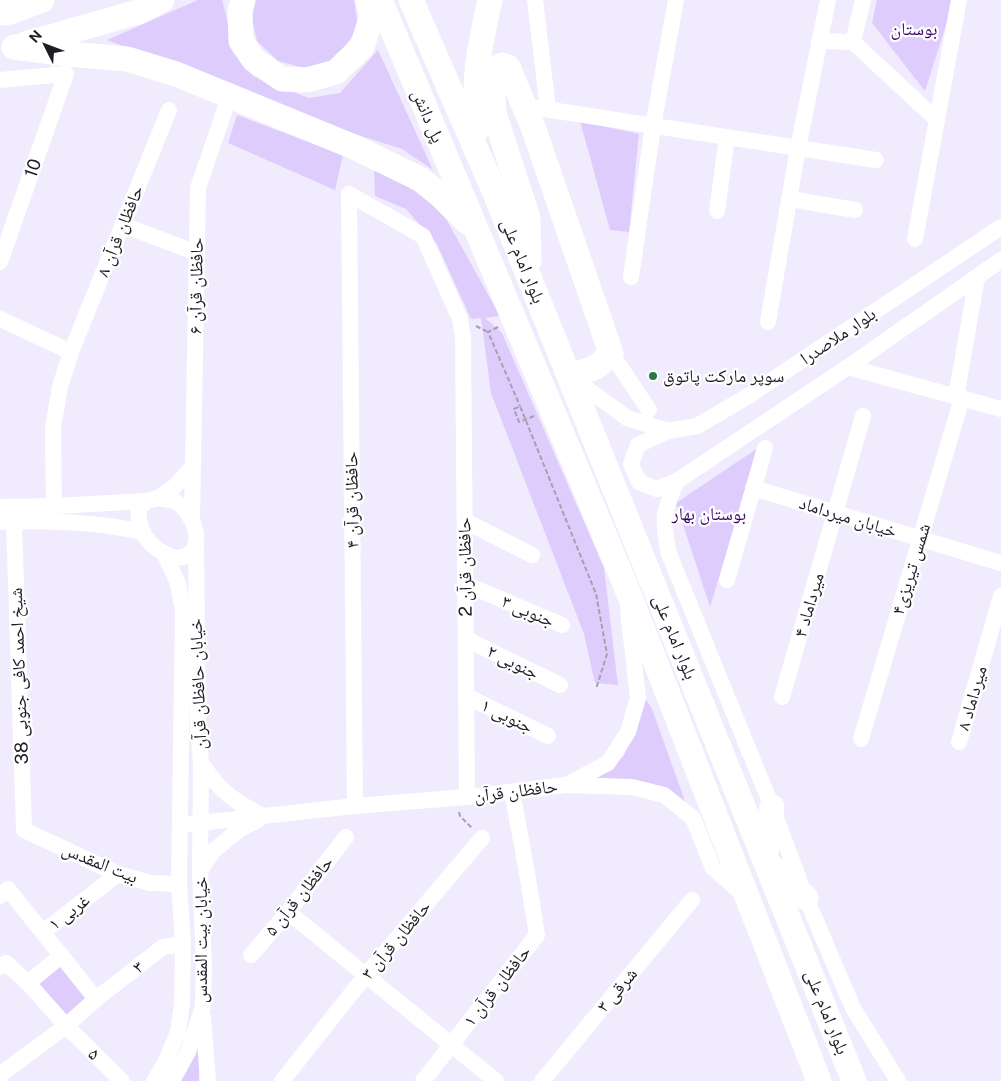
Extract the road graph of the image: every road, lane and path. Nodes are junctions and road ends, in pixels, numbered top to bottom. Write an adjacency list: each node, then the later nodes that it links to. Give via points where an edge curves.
1 (42, 0): 13 (highway)
2 (162, 0): 16 (highway, via 138,12)
3 (243, 0): 4 (highway, via 241,41 254,60 282,80 307,80 336,72 362,47 372,16)
4 (368, 0)
5 (380, 0): 33 (highway, پل دانش)
6 (411, 0): 26 (highway, پل دانش)
7 (490, 0): 26 (highway, via 474,83 478,121)
8 (536, 0): 19 (street)
9 (676, 0): 22 (street)
10 (828, 0): 14 (street)
11 (863, 0): 15 (street)
12 (959, 0): 21 (street)
13 (0, 13)
14 (819, 41): 15 (street); 24 (street)
15 (853, 42): 21 (street)
16 (7, 48): 33 (highway, via 127,59 176,74 354,147 420,179 440,194)
17 (0, 80): 36 (street, 10, via 66,74)
18 (225, 108): 35 (street, حافظان قرآن ۶, via 198,188)
19 (537, 108): 22 (street); 38 (highway, via 508,67 502,65 495,69 492,76 494,113 528,218); 44 (highway)
20 (169, 110): 31 (street, حافظان قرآن ۸)
21 (937, 120): 34 (street)
22 (654, 126): 23 (street); 39 (street)
23 (727, 137): 24 (street); 30 (street)
24 (798, 148): 25 (street); 28 (street)
25 (876, 160)
26 (495, 193): 38 (highway, بلوار امام علی)
27 (350, 194): 63 (street, حافظان قرآن 2, via 423,236 460,319 463,337); 88 (street, حافظان قرآن ۴)
28 (790, 200): 29 (street); 42 (street)
29 (855, 210)
30 (717, 211)
31 (122, 225): 35 (street); 43 (street, حافظان قرآن ۸)
32 (1001, 228): 53 (street, بلوار ملاصدرا, via 750,395 697,426)
33 (477, 232): 41 (highway, بلوار امام علی)
34 (916, 239)
35 (197, 253): 55 (street, حافظان قرآن ۶)
36 (0, 262)
37 (992, 269): 45 (street, بلوار ملاصدرا); 47 (street, شمس تیریزی۴)
38 (529, 276): 46 (highway, بلوار امام علی)
39 (631, 277)
40 (0, 319): 43 (street)
41 (514, 320): 48 (path, via 488,332); 73 (highway, بلوار امام علی)
42 (768, 322)
43 (71, 352): 59 (street, حافظان قرآن ۸, via 60,387 54,428)
44 (611, 353): 46 (highway, via 600,366); 50 (street)
45 (848, 367): 47 (street); 56 (street, بلوار ملاصدرا)
46 (569, 375): 53 (street, via 627,418); 96 (highway, بلوار امام علی)
47 (959, 398): 49 (street); 66 (street, شمس تیریزی۴)
48 (520, 406): 52 (path, via 514,409); 78 (path, via 596,594 607,654)
49 (1001, 409)
50 (649, 410)
51 (863, 416): 61 (street, میرداماد ۴)
52 (519, 422)
53 (668, 431): 56 (street, بلوار ملاصدرا, via 638,445 631,464 639,482 657,489)
54 (765, 448): 57 (street)
55 (192, 467): 58 (street, via 174,487); 62 (street, حافظان قرآن ۶)
56 (677, 481): 89 (street, via 666,506 663,525 669,554)
57 (753, 488): 61 (street, خیابان میرداماد); 71 (street)
58 (153, 500): 59 (street); 62 (street, via 174,502); 65 (street, via 139,508)
59 (54, 506): 60 (street)
60 (0, 507)
61 (835, 513): 66 (street, خیابان میرداماد); 80 (street, میرداماد ۴)
62 (192, 520): 67 (street)
63 (465, 521): 69 (street); 72 (street, حافظان قرآن 2)
64 (7, 522): 65 (street, via 78,523); 93 (street, شیخ احمد کافی جنوبی 38)
65 (143, 532): 68 (street)
66 (920, 538): 70 (street, خیابان میرداماد); 82 (street, شمس تیریزی۴)
67 (196, 546): 68 (street, via 179,558); 84 (street, خیابان حافظان قرآن)
68 (164, 553): 92 (street, خیابان حافظان قرآن, via 178,583 183,611)
69 (532, 555)
70 (1001, 563)
71 (727, 580)
72 (465, 584): 75 (street, جنوبی ۳); 76 (street, حافظان قرآن 2)
73 (625, 584): 85 (street, حافظان قرآن, via 638,698 636,706 628,732 608,763); 103 (highway, بلوار امام علی)
74 (1001, 596): 83 (street, میرداماد ۸)
75 (562, 626)
76 (466, 639): 77 (street, جنوبی ۲); 79 (street, حافظان قرآن 2)
77 (560, 685)
78 (596, 689)
79 (466, 696): 81 (street, جنوبی ۱); 87 (street, حافظان قرآن 2)
80 (782, 697)
81 (548, 736)
82 (861, 739)
83 (959, 742)
84 (201, 763): 90 (street, via 227,794); 91 (street, خیابان حافظان قرآن)
85 (566, 785): 86 (street, حافظان قرآن); 103 (street, via 632,787 664,795 694,818 713,868)
86 (512, 792): 87 (street, حافظان قرآن); 115 (street, حافظان قرآن ۱, via 537,935)
87 (463, 798): 88 (street, حافظان قرآن); 95 (path, via 460,816)
88 (355, 806): 90 (street, حافظان قرآن)
89 (772, 807): 96 (highway); 101 (street)
90 (263, 816): 91 (street, حافظان قرآن); 97 (street, حافظان قرآن, via 213,851)
91 (200, 823): 92 (street, حافظان قرآن); 97 (street, خیابان بیت المقدس)
92 (181, 825): 99 (street, خیابان بیت المقدس)
93 (24, 830): 98 (street, بیت المقدس)
94 (346, 837): 104 (street, حافظان قرآن ۵)
95 (482, 838): 110 (street, حافظان قرآن ۳)
96 (765, 861): 101 (highway); 126 (highway, بلوار امام علی)
97 (200, 872): 113 (street, خیابان بیت المقدس)
98 (118, 874): 99 (street, بیت المقدس, via 150,883); 105 (street, ۱ غربی)
99 (179, 884): 106 (street, خیابان بیت المقدس)
100 (0, 896): 105 (street, via 8,889)
101 (806, 898): 127 (street, via 853,1008)
102 (692, 900): 124 (street, ۳ شرقی)
103 (749, 900): 125 (highway, بلوار امام علی)
104 (288, 912): 108 (street, حافظان قرآن ۵); 110 (street)
105 (44, 932): 107 (street)
106 (183, 944): 112 (street, ۳, via 163,947); 118 (street, خیابان بیت المقدس, via 178,1032)
107 (62, 955): 111 (street); 112 (street)
108 (251, 955)
109 (0, 967): 111 (street, ۵, via 6,963)
110 (366, 975): 115 (street); 121 (street, حافظان قرآن ۳)
111 (28, 983): 114 (street, ۵)
112 (96, 999): 114 (street, ۳)
113 (203, 1006): 119 (street, خیابان بیت المقدس, via 188,1052); 120 (street)
114 (66, 1026): 116 (street, ۳, via 1,1074); 117 (street, ۵)
115 (451, 1044): 122 (street, حافظان قرآن ۱); 123 (street)
116 (0, 1081)
117 (122, 1081)
118 (154, 1081)
119 (172, 1081)
120 (208, 1081)
121 (282, 1081)
122 (423, 1081)
123 (496, 1081)
124 (542, 1081)
125 (818, 1081)
126 (854, 1081)
127 (898, 1081)

